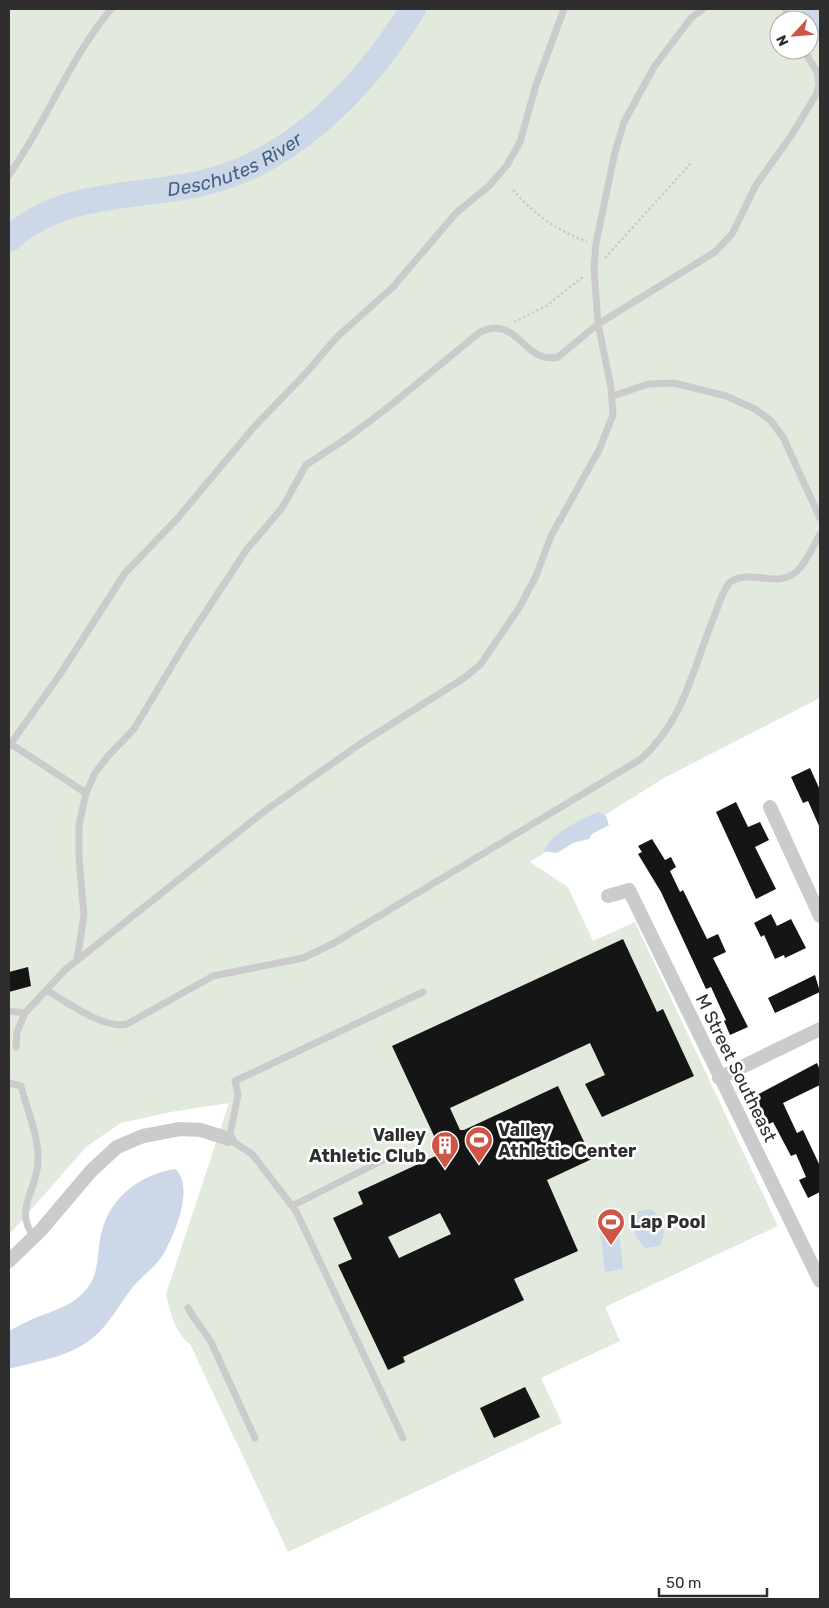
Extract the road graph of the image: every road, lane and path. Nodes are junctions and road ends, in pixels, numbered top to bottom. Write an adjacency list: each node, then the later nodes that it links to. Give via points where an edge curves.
1 (111, 9): 5 (lane, via 85,42 42,123)
2 (564, 9): 12 (lane, via 536,85 520,142 508,165 489,186 456,213 393,286 337,338 125,573)
3 (702, 9): 7 (lane, via 691,18 654,68 624,122 607,183)
4 (810, 60): 8 (lane, via 817,72 817,93 756,185 732,234 715,252)
5 (9, 175)
6 (513, 190): 7 (path, via 556,226 577,238)
7 (596, 243): 8 (lane, via 594,269)
8 (598, 324): 9 (lane); 13 (lane, via 563,355 555,358 536,355 503,328 491,327 480,332 350,436 311,460 282,508 239,560 134,729 101,764)
9 (612, 396): 10 (lane, via 648,384 674,383 726,396 755,409 774,425 786,443); 17 (lane, via 613,415 599,450 551,536 520,608 480,665 266,810)
10 (820, 518)
11 (820, 534): 18 (lane, via 800,567 790,575 770,579 748,576 729,583 676,716 641,758 334,943 303,958 213,976 120,1026 105,1023)
12 (10, 745): 13 (lane)
13 (86, 793): 17 (lane, via 79,825 84,915)
14 (770, 807): 16 (street)
15 (608, 896): 24 (street, M Street Southeast, via 629,890)
16 (820, 916)
17 (77, 960): 18 (lane)
18 (46, 990): 21 (lane)
19 (423, 992): 26 (lane, via 235,1081 238,1095)
20 (9, 1011): 21 (lane)
21 (25, 1013): 23 (lane, via 16,1032)
22 (820, 1029): 24 (street)
23 (16, 1047)
24 (719, 1078): 31 (street, M Street Southeast)
25 (9, 1083): 29 (lane, via 21,1086 38,1147 35,1183 24,1215 26,1226)
26 (229, 1139): 28 (lane, via 252,1154); 29 (street, via 201,1130 180,1129 155,1133 117,1147)
27 (397, 1153): 28 (lane)
28 (292, 1206): 34 (lane)
29 (34, 1237): 30 (street)
30 (9, 1261)
31 (820, 1282)
32 (188, 1308): 33 (lane, via 196,1325 211,1342)
33 (255, 1438)
34 (403, 1438)

